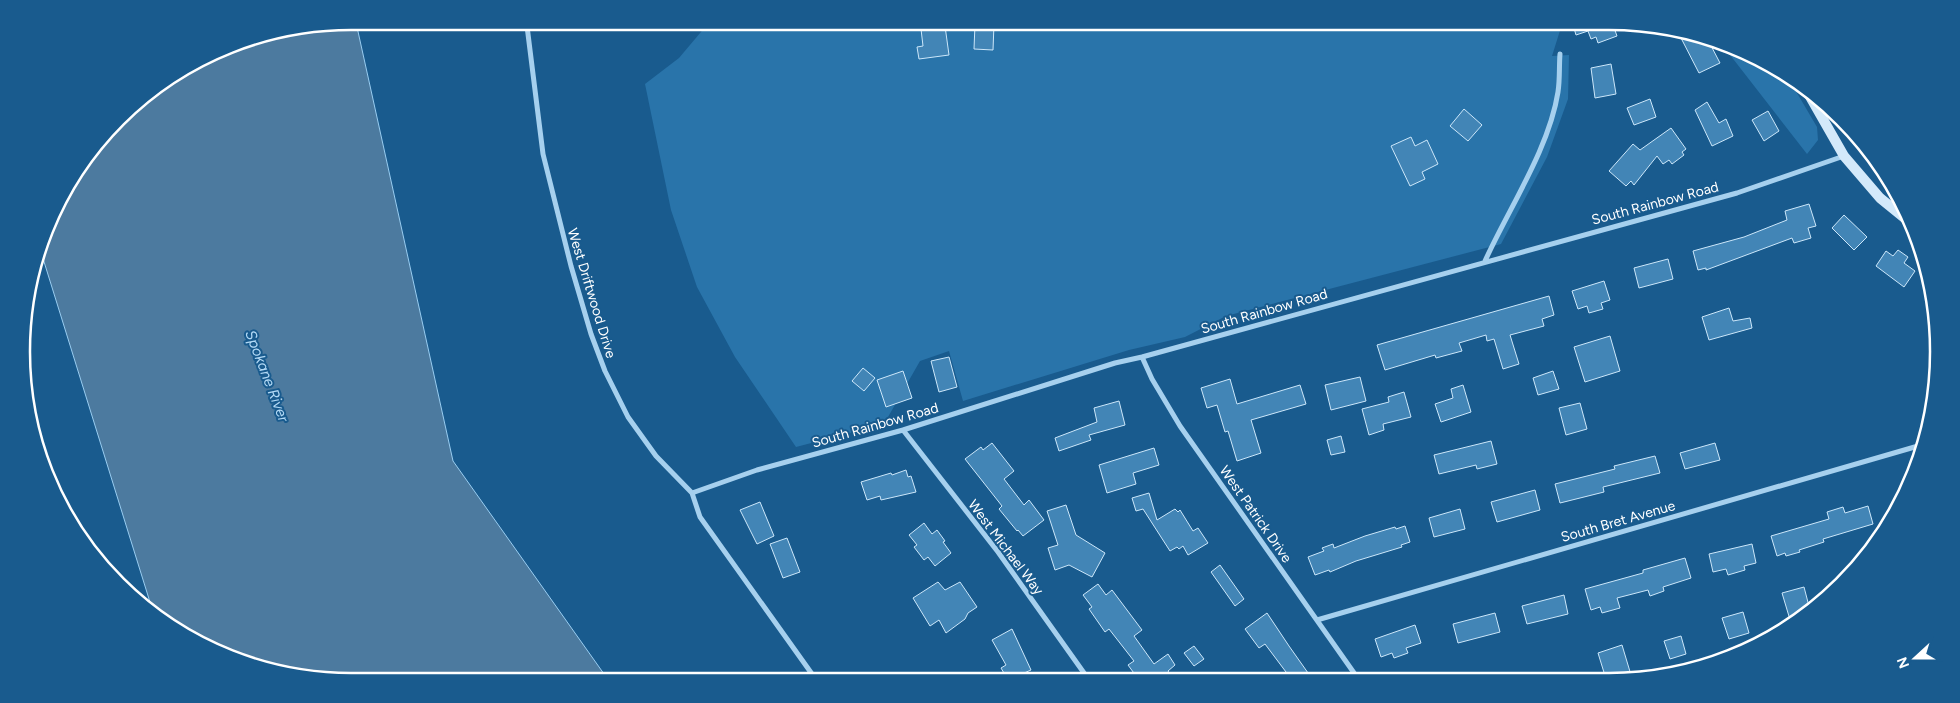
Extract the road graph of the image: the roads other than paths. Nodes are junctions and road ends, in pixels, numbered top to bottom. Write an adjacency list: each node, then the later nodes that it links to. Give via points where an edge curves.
1 (527, 30): 10 (street, West Driftwood Drive, via 542,154 591,334 628,417 656,456)
2 (1560, 54): 6 (street, via 1558,91 1552,118)
3 (1815, 106): 4 (street)
4 (1844, 156): 5 (street, via 1880,198); 6 (street, South Rainbow Road, via 1737,193)
5 (1899, 214)
6 (1485, 261): 7 (street, South Rainbow Road)
7 (1142, 357): 8 (street, South Rainbow Road); 11 (street, West Patrick Drive, via 1180,426)
8 (903, 430): 10 (street, South Rainbow Road, via 757,470); 13 (street, West Michael Way, via 998,552)
9 (1916, 446): 11 (street, South Bret Avenue)
10 (692, 493): 12 (street, West Driftwood Drive, via 700,517)
11 (1317, 620): 14 (street, West Patrick Drive)
12 (811, 673)
13 (1084, 673)
14 (1354, 673)

